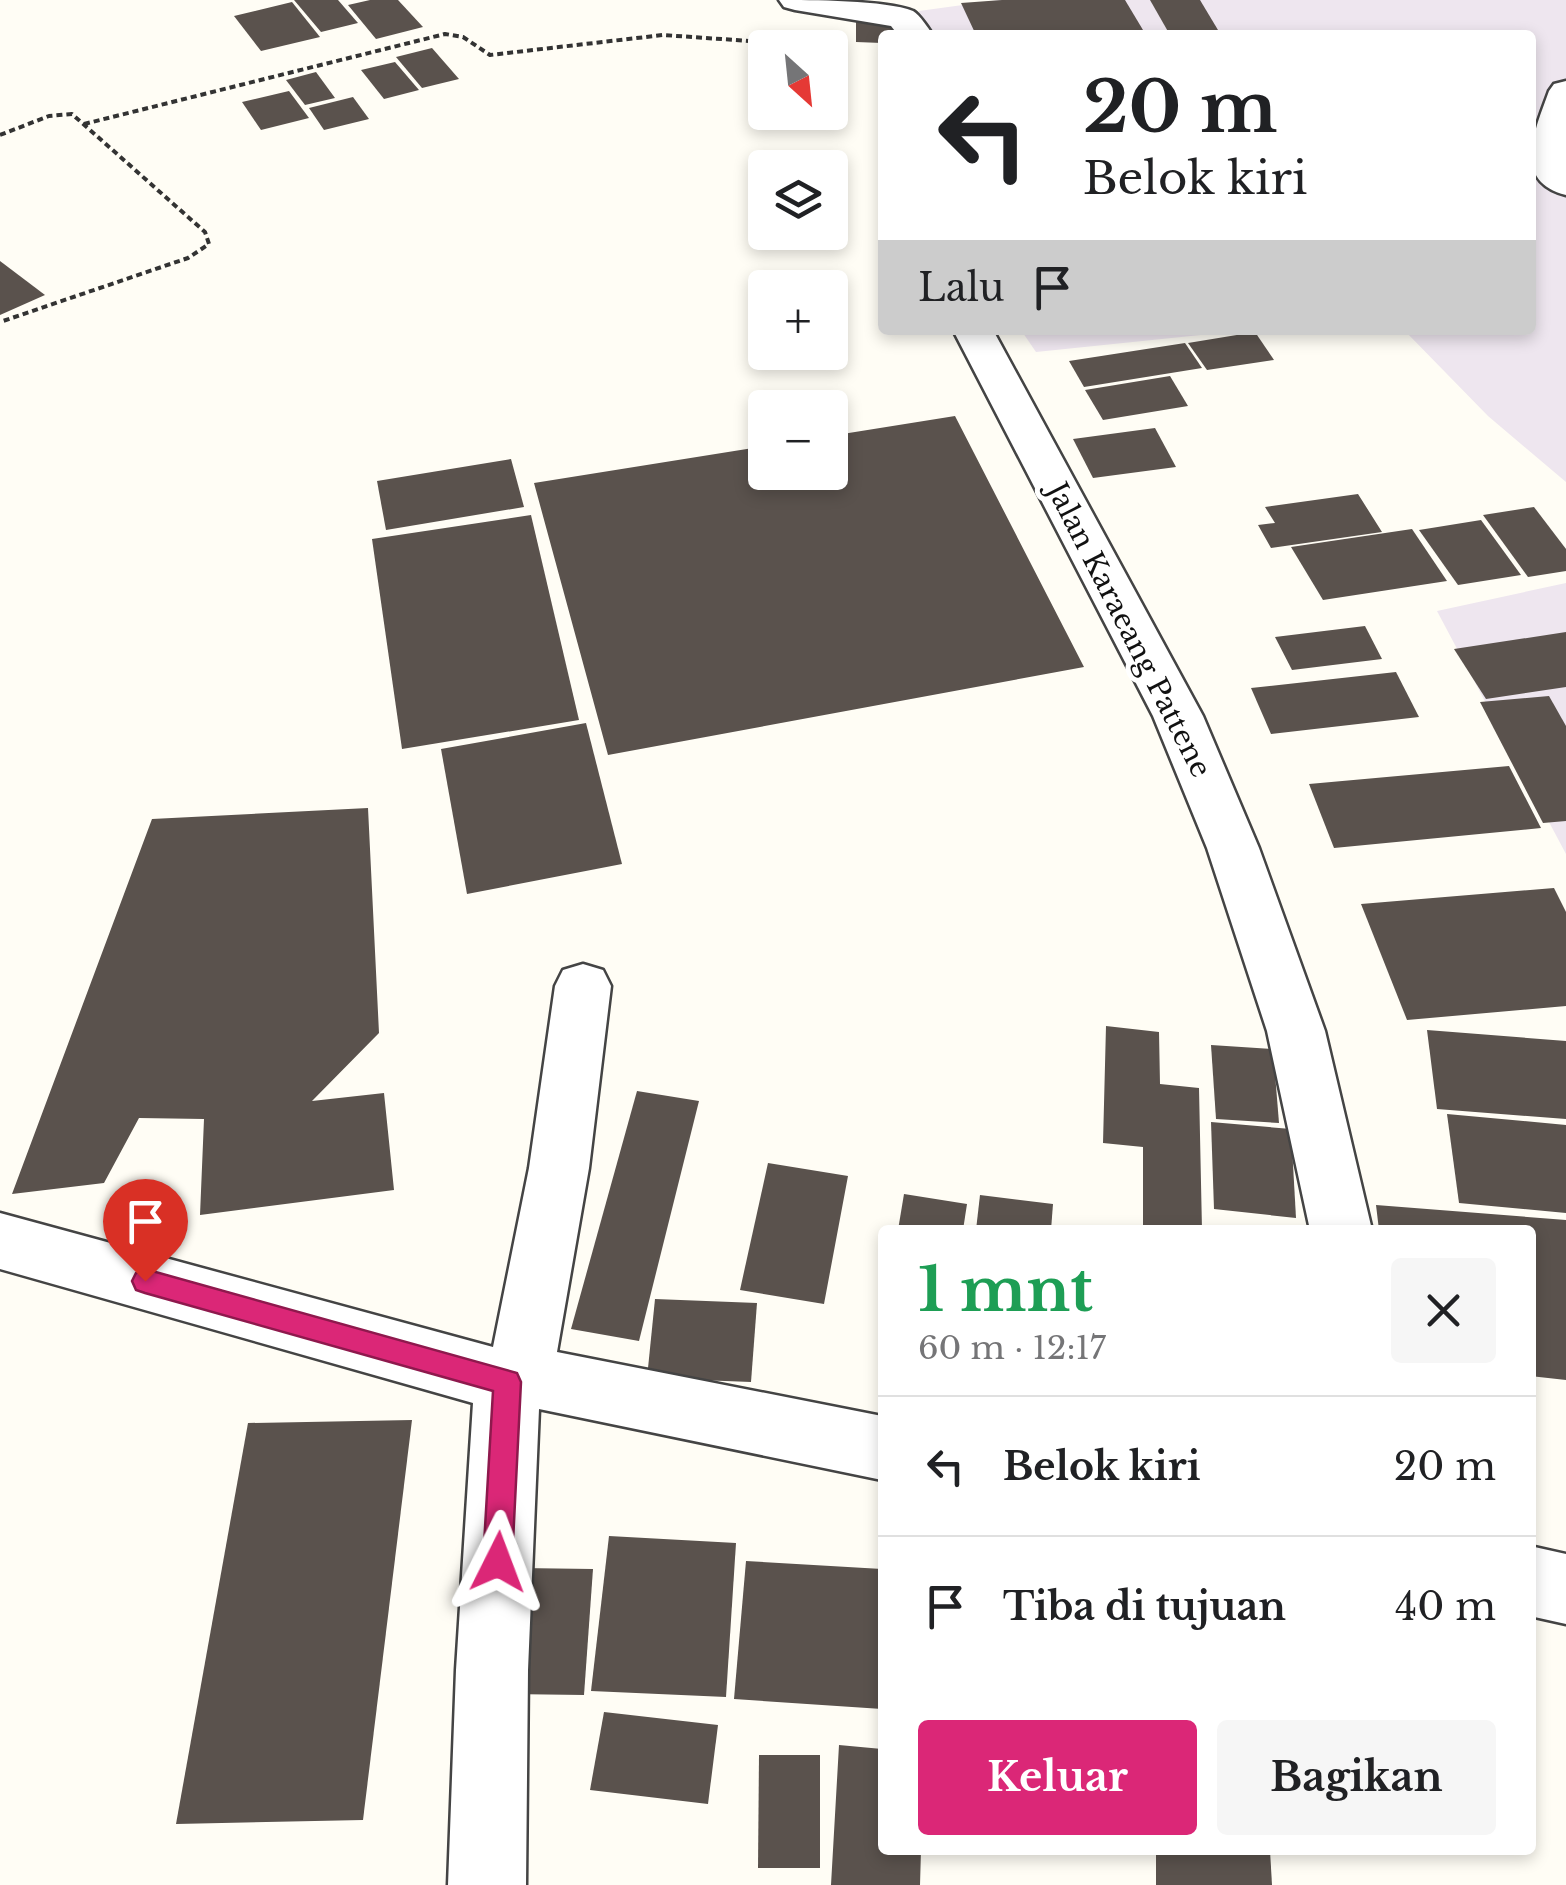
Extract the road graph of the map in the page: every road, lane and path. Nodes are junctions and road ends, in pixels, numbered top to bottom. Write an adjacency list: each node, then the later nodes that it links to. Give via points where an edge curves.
1 (795, 0): 2 (street, via 902,18)
2 (912, 30)
3 (748, 42): 5 (path, via 663,36 490,54 445,34)
4 (1566, 91): 7 (street, via 1546,157)
5 (84, 124): 6 (path, via 61,114); 8 (path, via 204,232 209,244 188,258)
6 (0, 136)
7 (1551, 182)
8 (0, 322)
9 (976, 335): 11 (street, Jalan Karaeang Pattene, via 1178,716 1226,832 1296,1031)
10 (583, 986): 13 (street, via 559,1168)
11 (1339, 1225)
12 (0, 1241): 13 (street)
13 (513, 1378): 14 (street); 17 (street, via 492,1670)
14 (878, 1447)
15 (1536, 1582): 16 (street)
16 (1566, 1589)
17 (487, 1885)

